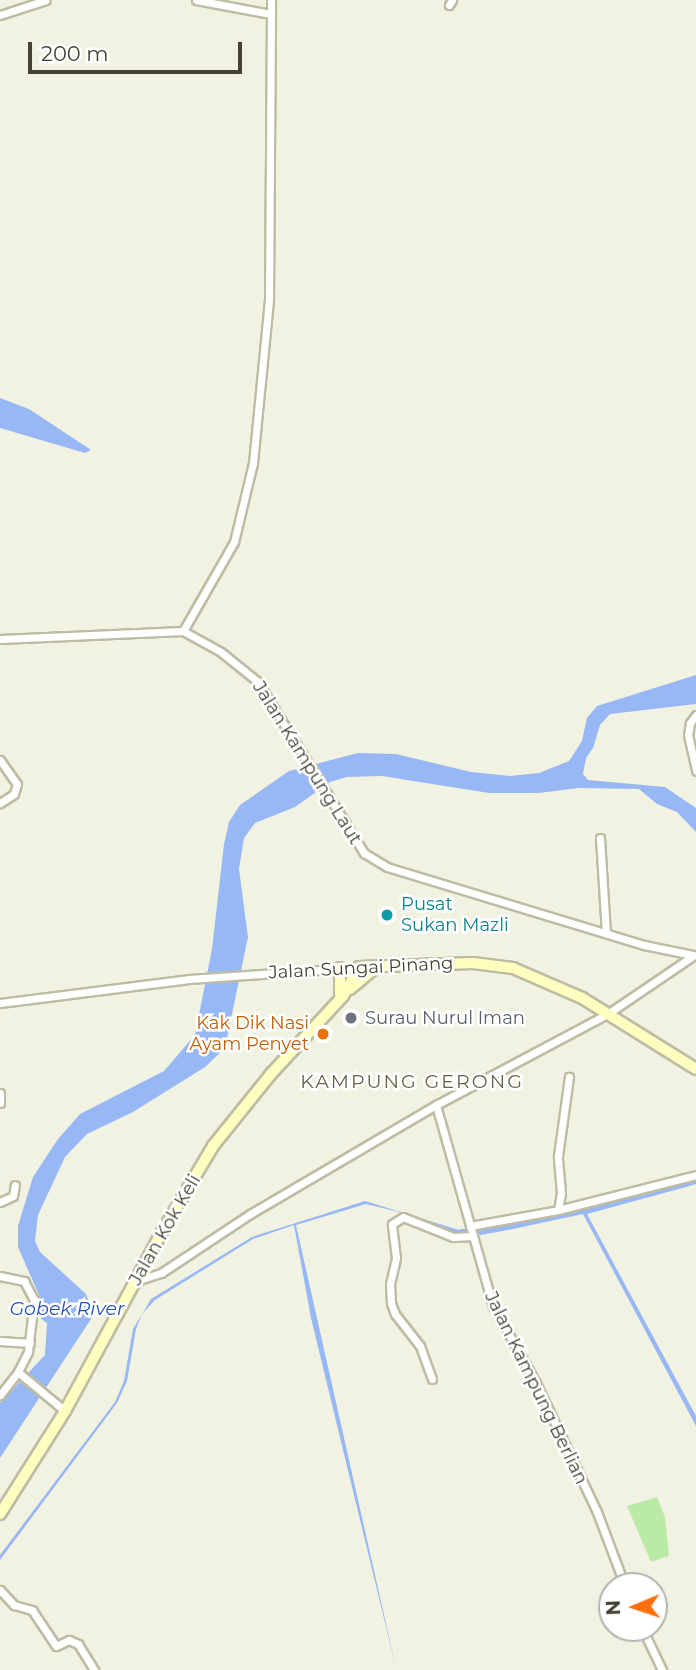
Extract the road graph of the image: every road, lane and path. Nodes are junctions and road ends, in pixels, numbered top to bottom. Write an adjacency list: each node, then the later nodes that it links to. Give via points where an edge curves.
1 (46, 0): 5 (street)
2 (197, 0): 4 (street)
3 (271, 0): 4 (street)
4 (271, 14): 6 (street, via 269,299 253,463 234,542)
5 (0, 15)
6 (183, 631): 7 (street); 13 (street, Jalan Kampung Laut, via 257,681 364,853 387,867)
7 (0, 639)
8 (696, 715): 10 (street, via 688,735)
9 (0, 760): 11 (street, via 17,783 14,794)
10 (696, 771)
11 (0, 803)
12 (600, 838): 13 (street)
13 (606, 933): 14 (street, Jalan Kampung Laut)
14 (695, 955): 20 (street)
15 (359, 967): 16 (street, Jalan Sungai Pinang); 17 (street, Jalan Sungai Pinang); 18 (street, Jalan Kok Keli)
16 (376, 967): 18 (street); 20 (street, Jalan Sungai Pinang, via 499,965 555,984)
17 (340, 968): 18 (street); 19 (street, Jalan Sungai Pinang, via 189,979)
18 (340, 999): 33 (street, Jalan Kok Keli, via 232,1120)
19 (0, 1003)
20 (609, 1013): 21 (street, Jalan Sungai Pinang); 25 (street)
21 (696, 1069)
22 (569, 1077): 29 (street, via 558,1156)
23 (0, 1093): 24 (street)
24 (0, 1103)
25 (436, 1105): 30 (street, Jalan Kampung Berlian); 33 (street, via 250,1214 191,1255)
26 (696, 1175): 29 (street)
27 (15, 1185): 28 (street, via 13,1196)
28 (0, 1202)
29 (558, 1210): 30 (street)
30 (470, 1226): 31 (street, Jalan Kampung Berlian)
31 (473, 1236): 37 (street, via 453,1237 402,1217 392,1224 396,1258 391,1303 419,1346); 41 (street, Jalan Kampung Berlian, via 493,1306 536,1383 597,1511)
32 (0, 1276): 35 (street, via 24,1281 33,1296)
33 (136, 1281): 39 (street, Jalan Kok Keli)
34 (0, 1342): 35 (street)
35 (30, 1343): 36 (street)
36 (21, 1374): 38 (street); 39 (street)
37 (432, 1380)
38 (0, 1395)
39 (61, 1408): 40 (street, Jalan Kok Keli)
40 (0, 1514)
41 (620, 1572)
42 (0, 1590): 44 (street, via 14,1605 32,1609 56,1646 69,1640 78,1644)
43 (649, 1642): 45 (street)
44 (94, 1670)
45 (662, 1670)

